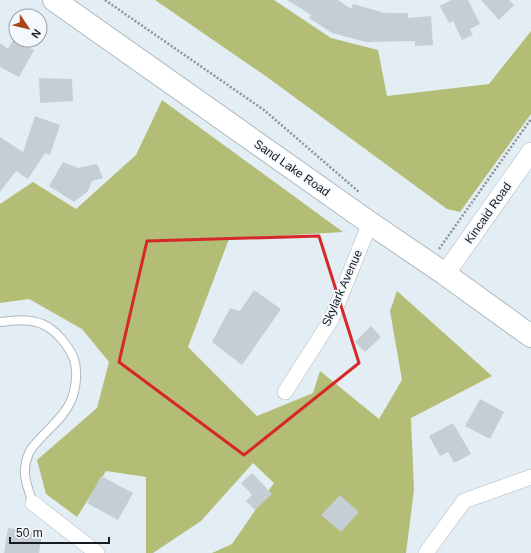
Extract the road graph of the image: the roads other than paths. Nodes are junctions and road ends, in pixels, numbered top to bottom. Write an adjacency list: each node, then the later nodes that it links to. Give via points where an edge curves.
1 (54, 0): 3 (main road, Sand Lake Road)
2 (531, 152): 4 (street, Kincaid Road)
3 (370, 223): 4 (main road, Sand Lake Road); 7 (street, Skylark Avenue, via 331,320)
4 (445, 274): 6 (main road, Sand Lake Road)
5 (0, 322): 9 (lane, via 23,320 42,324 60,336 74,360 77,382 71,402 60,418 29,451 24,467 26,484)
6 (531, 336)
7 (285, 392)
8 (531, 477): 11 (street, via 464,501)
9 (33, 502): 10 (street)
10 (97, 553)
11 (426, 553)

